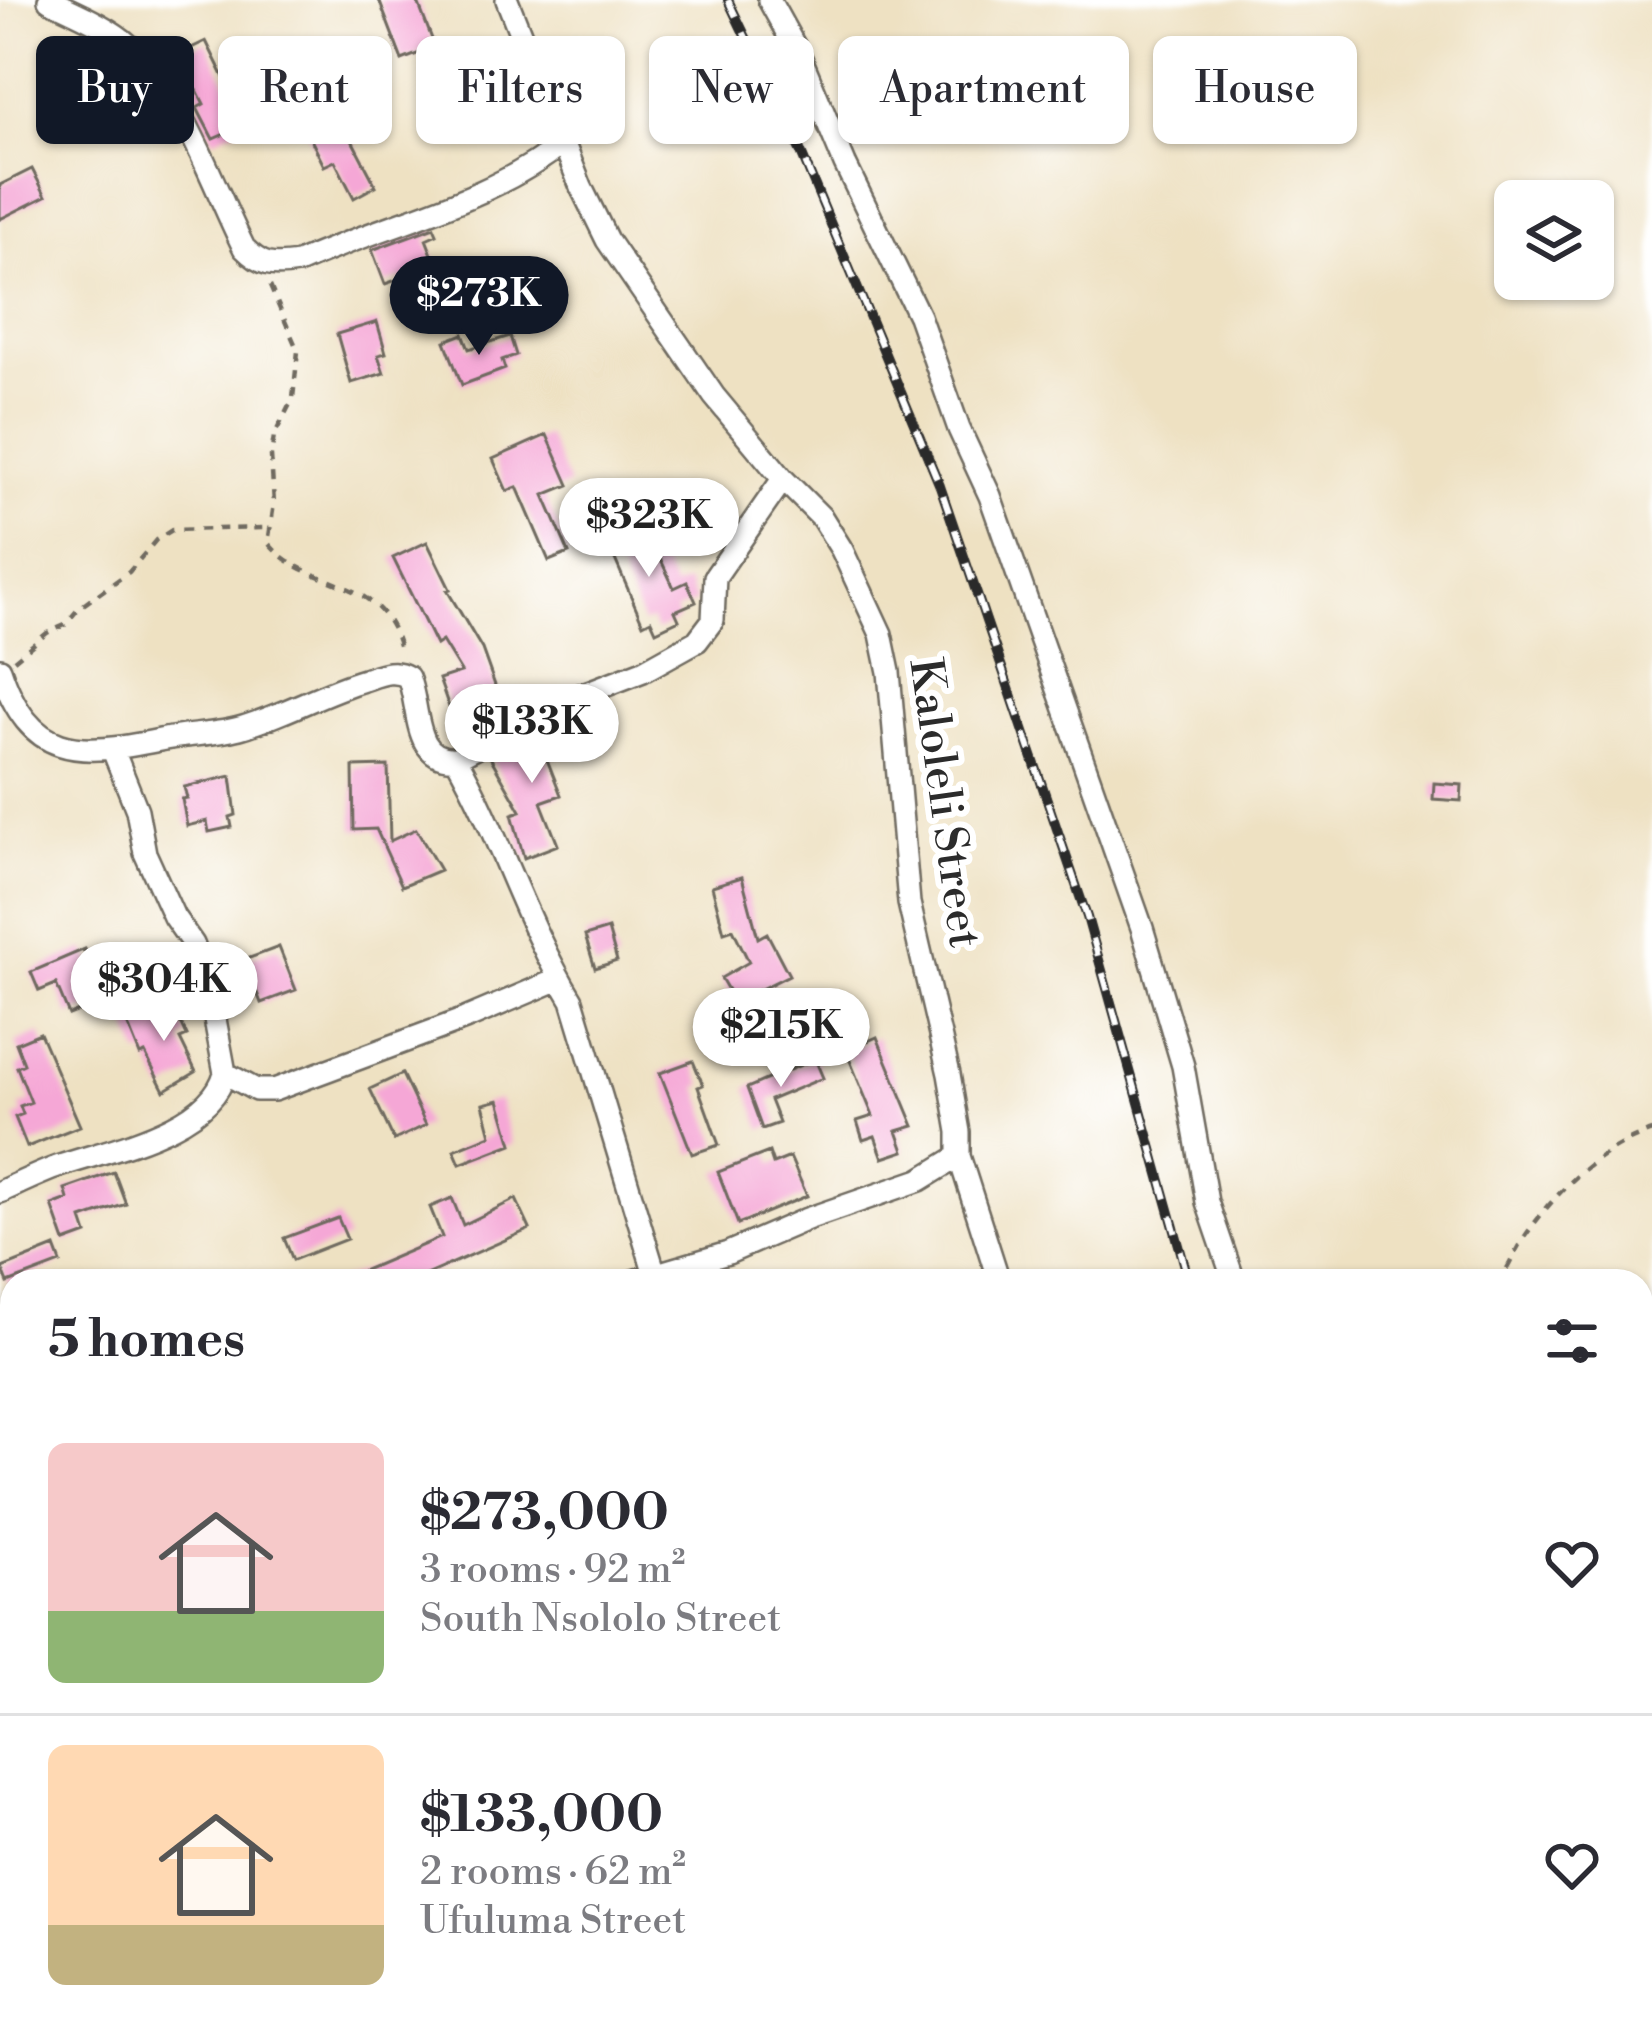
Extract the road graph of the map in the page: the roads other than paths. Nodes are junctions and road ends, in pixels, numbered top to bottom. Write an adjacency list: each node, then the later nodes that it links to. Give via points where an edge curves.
1 (49, 0): 5 (street, via 126,41 147,63 244,248 260,264 298,262 457,201)
2 (507, 0): 4 (street, Kaloleli Street)
3 (769, 0): 18 (street, via 919,316 990,496 1142,928 1184,1066 1207,1202)
4 (521, 36)
5 (562, 144)
6 (565, 144): 7 (street, Kaloleli Street, via 640,290)
7 (783, 479): 10 (street, via 716,578 713,620 697,641); 13 (street, Kaloleli Street, via 822,518 881,634 909,903 949,1074)
8 (0, 670): 9 (street, via 24,722 46,742)
9 (113, 750): 10 (street, via 242,728 401,672 424,743); 12 (street, via 145,853 194,944)
10 (456, 758): 11 (street)
11 (559, 979): 12 (street, via 274,1090 256,1090); 15 (street)
12 (226, 1072): 14 (street, via 222,1085 170,1129)
13 (959, 1156): 16 (street, via 920,1180); 17 (street, Kaloleli Street)
14 (0, 1192)
15 (654, 1269)
16 (680, 1269)
17 (995, 1269)
18 (1230, 1269)

